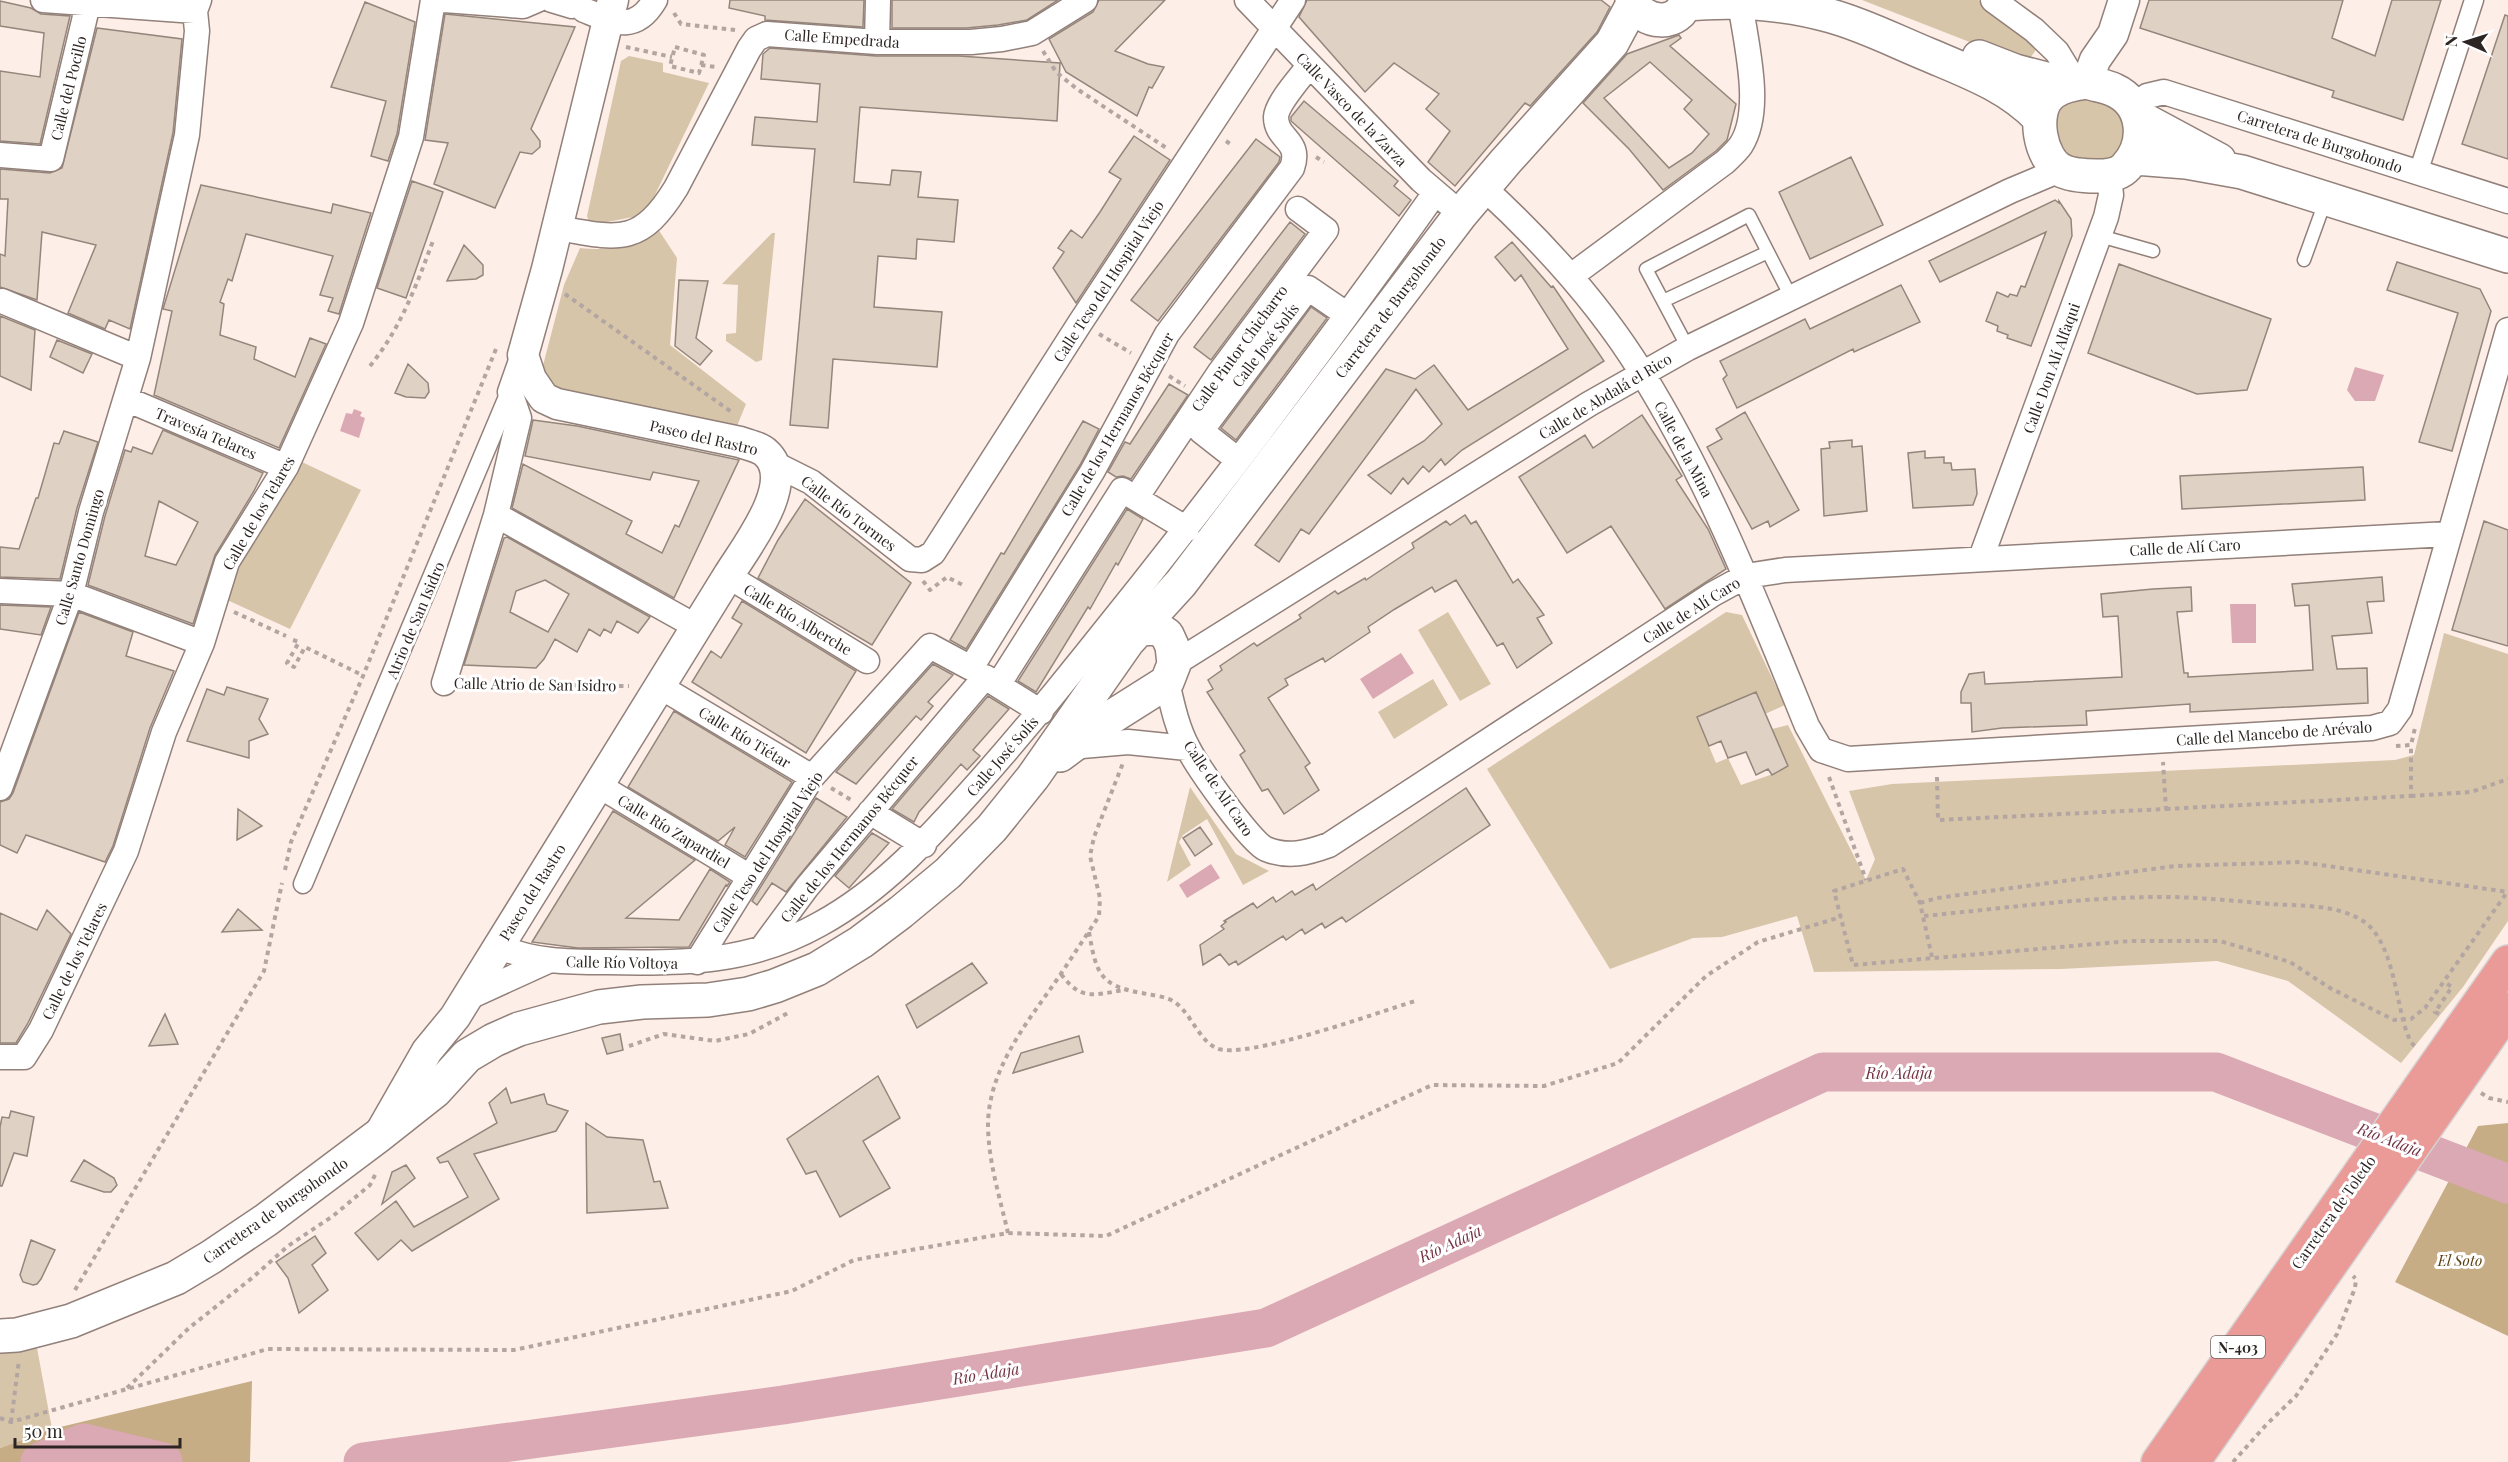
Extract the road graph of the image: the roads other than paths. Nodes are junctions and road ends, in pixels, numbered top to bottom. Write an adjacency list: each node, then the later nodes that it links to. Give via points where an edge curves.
1 (43, 0): 16 (street)
2 (433, 0): 56 (street, Calle de los Telares, via 411,137 351,323)
3 (444, 0): 4 (street, via 523,6)
4 (537, 0)
5 (878, 0): 21 (street)
6 (1085, 0): 21 (street, Calle Empedrada, via 1032,33 971,42)
7 (1247, 0): 20 (street, Calle Vasco de la Zarza)
8 (1293, 0): 20 (street, Calle Teso del Hospital Viejo)
9 (1836, 0): 23 (main road, via 2015,71)
10 (1993, 0): 23 (street, via 2034,30)
11 (2124, 0): 23 (street, via 2113,34)
12 (2474, 0): 29 (street)
13 (1740, 1): 14 (main road); 24 (main road, via 1833,16 1981,77 2006,90); 42 (street, via 1752,95 1750,122 1742,145 1725,162)
14 (1686, 2): 18 (main road, Carretera de Burgohondo, via 1678,14 1665,20)
15 (665, 3): 19 (street, via 637,21 623,24)
16 (88, 4): 17 (street); 25 (street, Calle del Pocillo, via 51,159)
17 (197, 6): 50 (street, Calle Santo Domingo, via 187,135)
18 (1639, 8): 30 (main road, Carretera de Burgohondo)
19 (588, 13): 36 (street)
20 (1273, 29): 22 (street, Calle Vasco de la Zarza); 62 (street, Calle Teso del Hospital Viejo)
21 (877, 42): 36 (street, Calle Empedrada, via 767,34 756,39 676,188 650,223 635,232 618,235)
22 (1309, 66): 31 (street, Calle Vasco de la Zarza); 71 (street, Calle de los Hermanos Bécquer, via 1280,105 1276,117 1279,129 1293,146 1296,156 1292,168 1167,334 1155,367 1092,472)
23 (2103, 94): 24 (main road, via 2048,96); 26 (main road, via 2141,139); 28 (main road); 29 (street, Carretera de Burgohondo, via 2147,96 2164,92)
24 (2039, 118): 27 (main road, via 2043,150)
25 (0, 155)
26 (2122, 167): 27 (main road, via 2086,176); 28 (main road, via 2186,162); 37 (street, Calle Don Alí Alfaqui)
27 (2060, 170): 43 (street, Calle de Abdalá el Rico)
28 (2242, 172): 32 (main road)
29 (2418, 173): 33 (street, Carretera de Burgohondo)
30 (1483, 187): 35 (main road, Carretera de Burgohondo); 42 (street, Calle de la Mina, via 1519,219)
31 (1435, 193): 35 (street, Calle Vasco de la Zarza); 46 (street, Calle José Solís)
32 (2326, 199): 40 (main road); 41 (lane)
33 (2508, 201)
34 (1298, 209): 57 (street, Calle Pintor Chicharro, via 1326,230)
35 (1461, 214): 69 (main road, Carretera de Burgohondo, via 1181,583)
36 (557, 228): 49 (street)
37 (2100, 236): 38 (lane); 61 (street, Calle Don Alí Alfaqui)
38 (2153, 251)
39 (1768, 252): 43 (lane); 45 (lane); 45 (lane, via 1749,215 1646,269)
40 (2508, 256)
41 (2304, 260)
42 (1571, 276): 51 (street, Calle de la Mina)
43 (1791, 297): 48 (street, Calle de Abdalá el Rico)
44 (2, 301): 50 (street)
45 (1663, 301): 48 (lane)
46 (1346, 314): 54 (street, Calle José Solís); 54 (street, Calle José Solís, via 1308,288 1201,431)
47 (2508, 330): 60 (street, Calle del Mancebo de Arévalo)
48 (1688, 348): 51 (street, Calle de Abdalá el Rico)
49 (511, 349): 52 (street, Atrio de San Isidro); 55 (street, Paseo del Rastro, via 544,398 557,404 740,442 765,451)
50 (138, 358): 53 (street, Calle Santo Domingo)
51 (1643, 373): 64 (street, Calle de la Mina, via 1690,457); 69 (street, Calle de Abdalá el Rico)
52 (510, 392): 58 (street, Calle Atrio de San Isidro, via 519,418); 87 (street, Atrio de San Isidro)
53 (126, 399): 56 (street, Travesía Telares); 66 (street, Calle Santo Domingo, via 91,512)
54 (1238, 460): 59 (street, Calle José Solís)
55 (775, 464): 62 (street, Calle Río Tormes, via 811,482); 63 (street, Paseo del Rastro, via 777,483 771,506)
56 (286, 467): 68 (street, Calle de los Telares, via 227,562)
57 (1129, 494): 59 (street); 71 (street, Calle Pintor Chicharro)
58 (496, 515): 67 (street); 73 (street, Calle Atrio de San Isidro)
59 (1187, 529): 76 (street, Calle José Solís)
60 (2448, 534): 61 (street, Calle de Alí Caro); 79 (street, Calle del Mancebo de Arévalo, via 2400,709 2390,723 2372,728 1848,759)
61 (1982, 558): 64 (street, Calle de Alí Caro, via 1785,570)
62 (921, 569)
63 (728, 576): 67 (street, Paseo del Rastro); 70 (street, Calle Río Alberche)
64 (1746, 576): 78 (street, Calle de Alí Caro, via 1329,845 1306,854 1284,854 1264,848 1246,832); 79 (street, Calle de la Mina, via 1807,726)
65 (0, 591): 66 (street)
66 (71, 594): 68 (street); 83 (street, Calle Santo Domingo)
67 (697, 627): 74 (street, Paseo del Rastro)
68 (202, 643): 97 (street, Calle de los Telares, via 164,732 126,851 40,1030 24,1057)
69 (1162, 652): 72 (main road, Carretera de Burgohondo, via 1128,641); 75 (main road, Carretera de Burgohondo); 78 (street, Calle de Alí Caro, via 1173,708)
70 (867, 661)
71 (984, 677): 76 (street, Calle Teso del Hospital Viejo); 80 (street, Calle Teso del Hospital Viejo, via 930,645); 84 (street, Calle de los Hermanos Bécquer)
72 (1103, 678): 75 (main road, via 1112,695); 81 (main road, Carretera de Burgohondo)
73 (444, 683)
74 (659, 686): 80 (street, Calle Río Tiétar); 82 (street, Paseo del Rastro)
75 (1132, 704): 77 (main road, Carretera de Burgohondo)
76 (1041, 712): 85 (street, Calle José Solís)
77 (1069, 747): 78 (street, via 1128,742); 81 (main road, Carretera de Burgohondo)
78 (1187, 748)
79 (1821, 750)
80 (812, 777): 86 (street, Calle Teso del Hospital Viejo)
81 (1033, 777): 94 (main road, Carretera de Burgohondo, via 992,828 948,873 885,924 817,969 748,994 599,1007)
82 (598, 785): 86 (street, Calle Río Zapardiel); 88 (street, Paseo del Rastro)
83 (0, 788)
84 (870, 812): 85 (street); 89 (street, Calle de los Hermanos Bécquer)
85 (924, 845): 89 (street, Calle José Solís, via 882,882 828,919)
86 (750, 877): 91 (street, Calle Teso del Hospital Viejo)
87 (303, 884)
88 (498, 946): 90 (street, Calle Río Voltoya, via 520,956); 95 (street, Paseo del Rastro)
89 (762, 948): 91 (street, Calle José Solís)
90 (548, 961): 91 (street, Calle Río Voltoya); 95 (street, Calle Río Voltoya)
91 (697, 962)
92 (2508, 962): 96 (highway, Carretera de Toledo / N-403)
93 (2508, 1009): 96 (highway, Carretera de Toledo / N-403)
94 (553, 1020): 95 (main road, Carretera de Burgohondo, via 511,1033); 98 (main road, Carretera de Burgohondo, via 485,1065)
95 (453, 1033): 98 (main road, Carretera de Burgohondo); 99 (street, Paseo del Rastro)
96 (2472, 1037): 100 (highway, Carretera de Toledo / N-403, bridge)
97 (0, 1057)
98 (435, 1091): 99 (main road, Carretera de Burgohondo)
99 (372, 1140): 101 (main road, Carretera de Burgohondo, via 266,1220 176,1278 71,1321 17,1335)
100 (2336, 1252): 102 (highway, Carretera de Toledo / N-403); 103 (highway, Carretera de Toledo / N-403)
101 (10, 1345)
102 (2158, 1462)
103 (2193, 1462)

